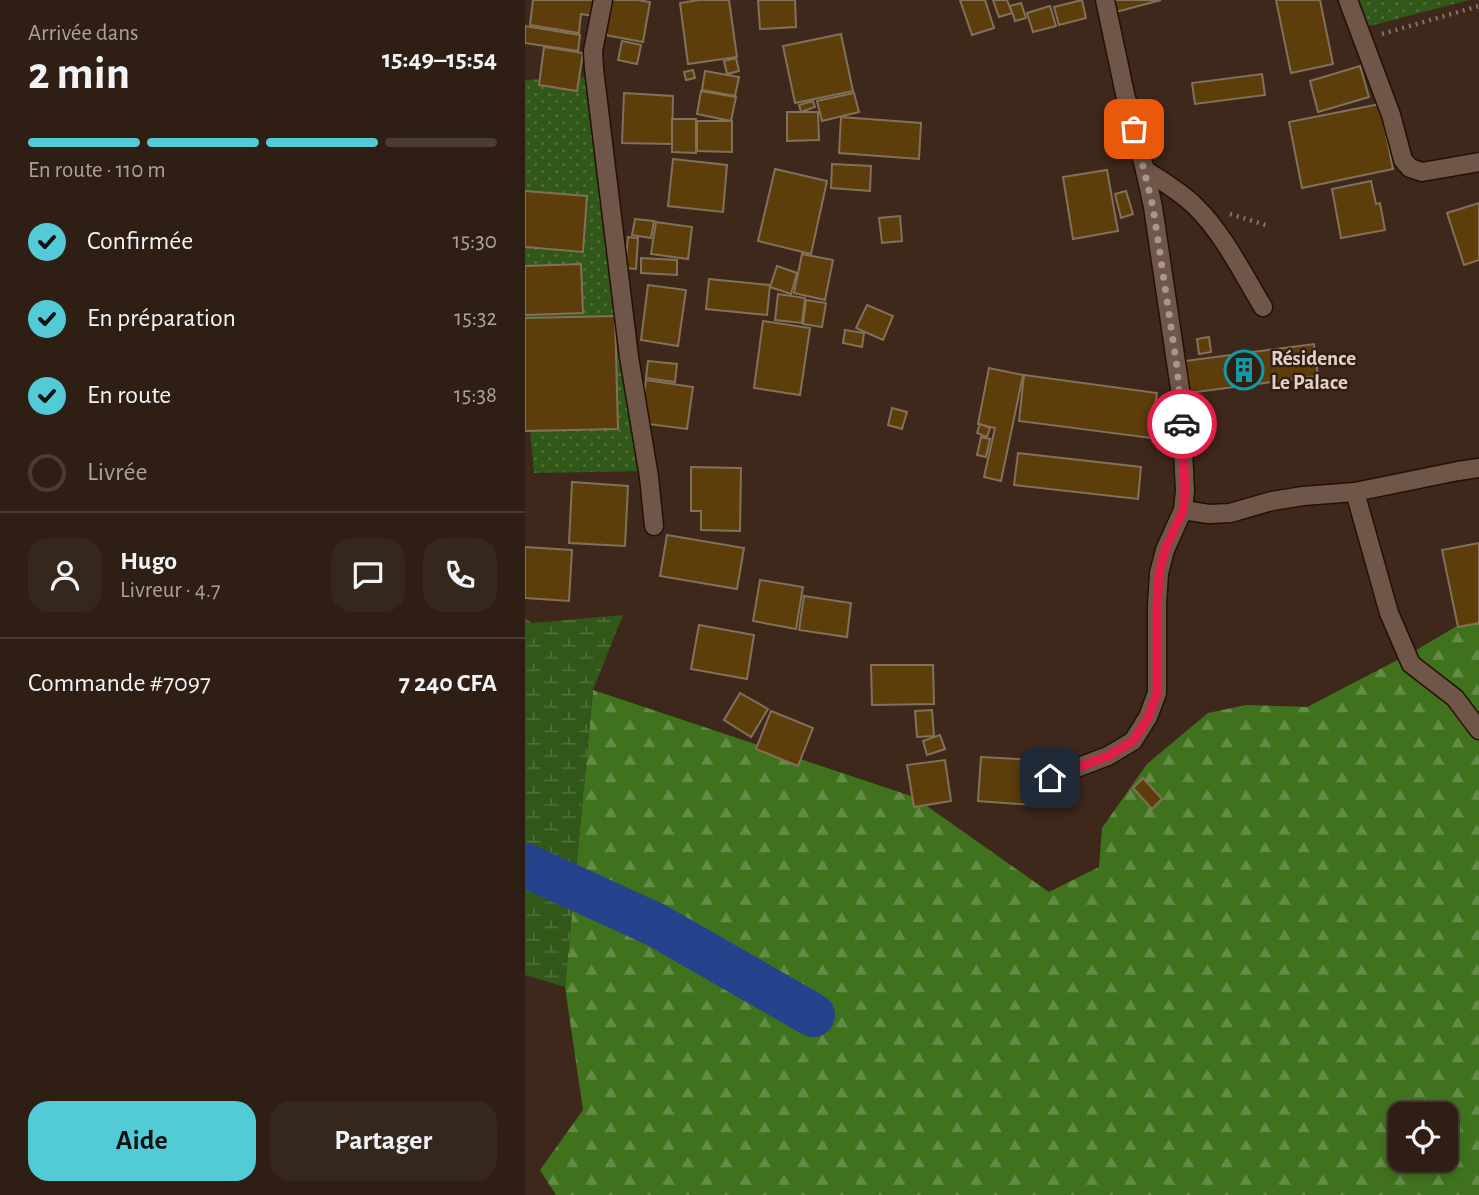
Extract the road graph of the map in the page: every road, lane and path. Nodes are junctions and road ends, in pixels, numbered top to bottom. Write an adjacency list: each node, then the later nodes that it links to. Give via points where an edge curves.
1 (603, 0): 12 (street, via 594,69)
2 (1105, 0): 7 (street)
3 (1348, 0): 5 (street)
4 (1479, 6): 5 (path)
5 (1362, 39): 6 (street, via 1403,160 1410,168 1422,172)
6 (1479, 162)
7 (1145, 170): 8 (street, via 1195,205); 11 (street, via 1180,389)
8 (1263, 307)
9 (1479, 468): 10 (street)
10 (1355, 492): 11 (street, via 1303,496 1230,513); 13 (street, via 1389,613 1411,664 1455,698)
11 (1183, 510): 14 (street, via 1159,573 1157,693 1148,718 1133,741 1108,756)
12 (655, 526)
13 (1479, 730)
14 (1050, 778)

